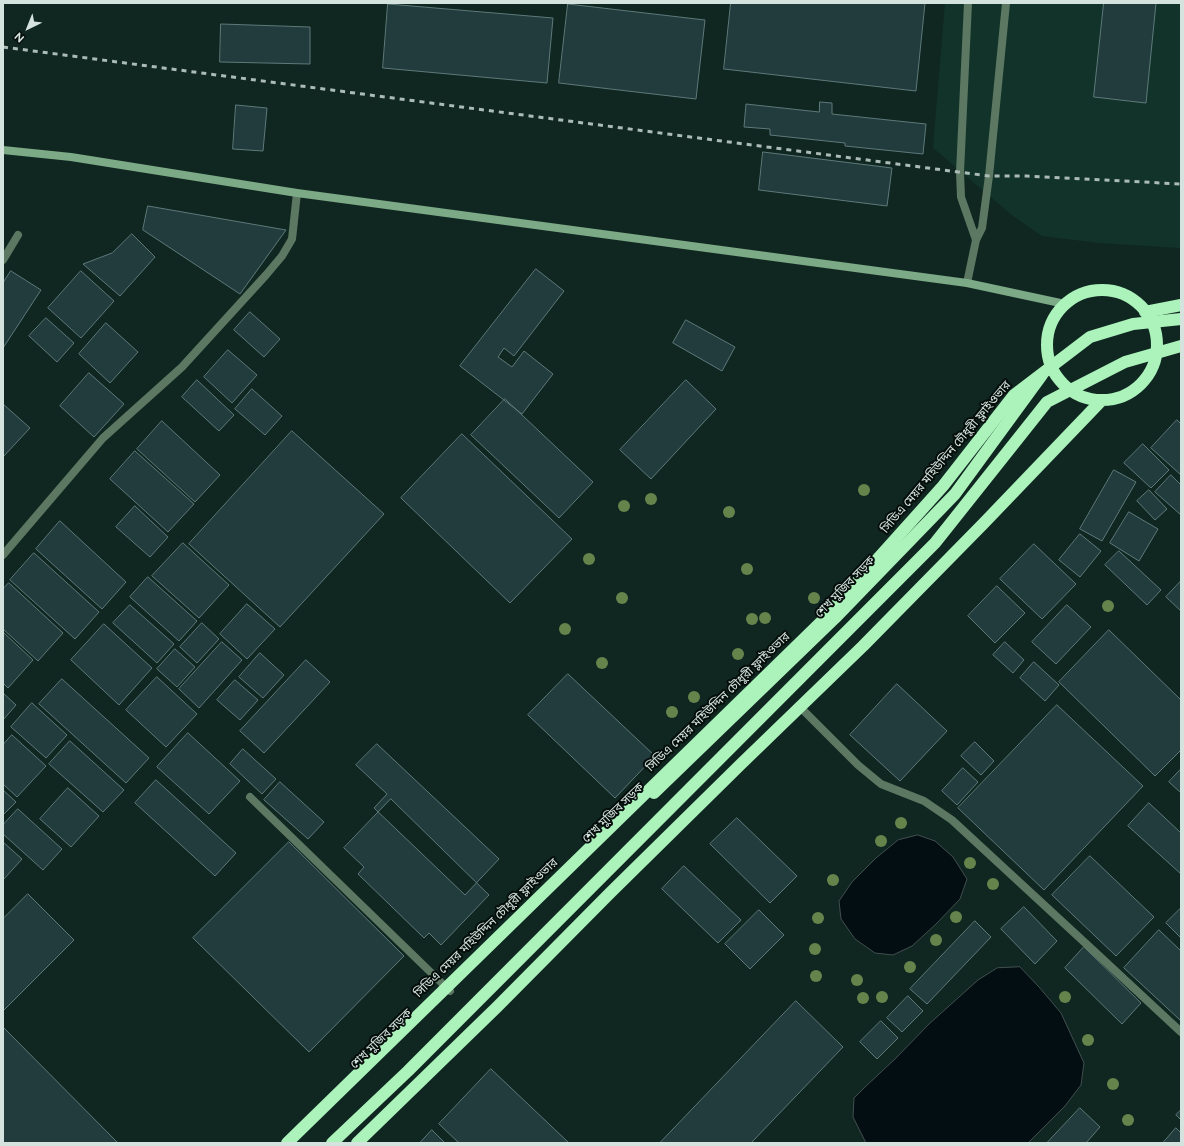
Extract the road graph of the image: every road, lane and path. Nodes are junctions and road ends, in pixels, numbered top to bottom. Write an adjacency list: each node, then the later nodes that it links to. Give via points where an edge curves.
1 (968, 3): 6 (street, via 960,172 961,197)
2 (1006, 3): 6 (street, via 989,176 982,228)
3 (3, 150): 4 (main road, via 71,157)
4 (297, 193): 8 (main road); 16 (street, via 292,239 282,256 182,367 103,438)
5 (18, 235): 7 (street)
6 (976, 240): 8 (street)
7 (3, 260)
8 (967, 283): 9 (main road)
9 (1065, 304): 11 (highway, via 1084,293 1095,290 1112,291 1127,296); 14 (highway, via 1054,316 1048,332 1046,348)
10 (1181, 305): 11 (highway)
11 (1145, 312): 15 (highway, via 1151,319 1156,334 1158,351 1153,367 1145,381 1132,392 1118,399)
12 (1181, 319): 21 (highway, সিডিএ মেয়র মহিউদ্দিন চৌধুরী ফ্লাইওভার, bridge, via 1133,324 1090,337 1014,394 944,486 821,622)
13 (1181, 346): 23 (highway, bridge, via 1125,362 1047,402 935,543)
14 (1050, 364): 15 (highway, via 1058,379 1070,391 1085,398); 19 (highway, শেখ মুজিব সড়ক, via 955,494 835,618)
15 (1101, 401): 17 (highway, via 972,536)
16 (3, 555)
17 (800, 707): 20 (street, via 858,766 881,784 924,801 952,820); 24 (highway)
18 (250, 797): 19 (street)
19 (450, 992): 22 (highway, শেখ মুজিব সড়ক)
20 (1181, 1032)
21 (287, 1143)
22 (293, 1143)
23 (332, 1143)
24 (357, 1143)

